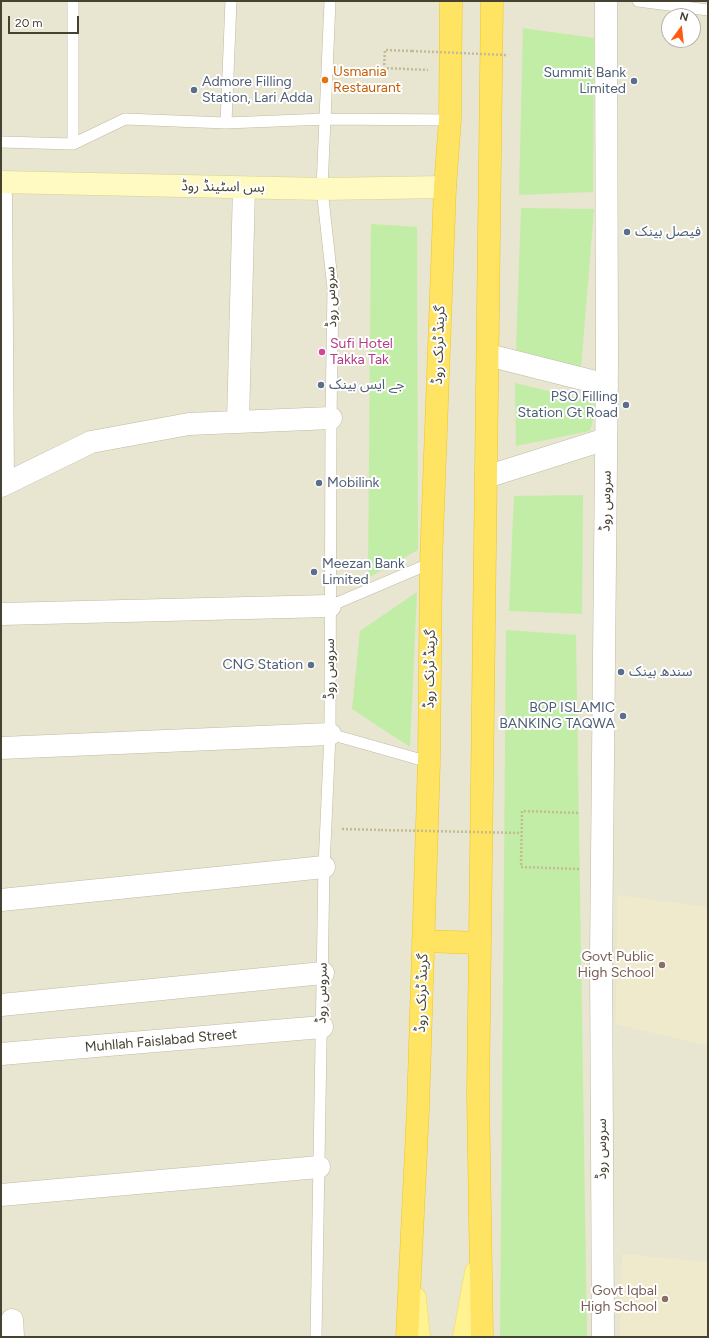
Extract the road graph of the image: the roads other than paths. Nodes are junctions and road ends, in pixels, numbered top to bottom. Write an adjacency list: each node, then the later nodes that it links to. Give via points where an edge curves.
1 (73, 1): 13 (lane)
2 (231, 1): 11 (lane)
3 (330, 1): 9 (lane, سروس روڈ)
4 (451, 1): 10 (highway, گرینڈ ٹرنک روڈ)
5 (492, 1): 19 (highway)
6 (606, 1): 20 (street, سروس روڈ)
7 (638, 1): 8 (lane)
8 (708, 10)
9 (326, 119): 10 (lane); 11 (lane); 17 (lane, سروس روڈ)
10 (450, 120): 15 (highway, گرینڈ ٹرنک روڈ)
11 (226, 123): 13 (lane, via 125,119)
12 (1, 142): 13 (lane)
13 (73, 144)
14 (1, 182): 16 (street, بس اسٹینڈ روڈ)
15 (445, 187): 17 (street, بس اسٹینڈ روڈ); 26 (highway, گرینڈ ٹرنک روڈ)
16 (244, 188): 17 (street, بس اسٹینڈ روڈ); 22 (street)
17 (322, 189): 21 (lane, سروس روڈ, via 333,289)
18 (1, 196): 25 (street)
19 (488, 355): 20 (street); 24 (highway)
20 (607, 385): 23 (street, سروس روڈ)
21 (331, 418): 22 (street); 27 (lane, سروس روڈ)
22 (238, 422): 25 (street, via 189,424 92,442)
23 (606, 439): 24 (street); 49 (street, سروس روڈ, via 601,950)
24 (486, 477): 35 (highway)
25 (2, 486)
26 (431, 563): 27 (lane); 31 (highway, گرینڈ ٹرنک روڈ)
27 (330, 606): 28 (street); 29 (lane, سروس روڈ)
28 (1, 614)
29 (330, 734): 30 (street); 31 (lane); 32 (lane, سروس روڈ)
30 (1, 748)
31 (429, 762): 34 (highway, گرینڈ ٹرنک روڈ)
32 (324, 867): 33 (street); 36 (lane, سروس روڈ)
33 (1, 900)
34 (424, 940): 35 (highway); 43 (highway, گرینڈ ٹرنک روڈ)
35 (480, 943): 42 (highway, via 478,1094)
36 (323, 973): 37 (street); 38 (lane, سروس روڈ)
37 (1, 1005)
38 (322, 1027): 39 (street, Muhllah Faislabad Street); 40 (lane, سروس روڈ)
39 (1, 1054)
40 (319, 1167): 41 (street); 44 (lane, سروس روڈ)
41 (1, 1195)
42 (481, 1243): 47 (main road); 48 (highway)
43 (411, 1255): 45 (highway, گرینڈ ٹرنک روڈ); 46 (main road)
44 (316, 1337)
45 (407, 1337)
46 (419, 1337)
47 (464, 1337)
48 (482, 1337)
49 (604, 1337)

